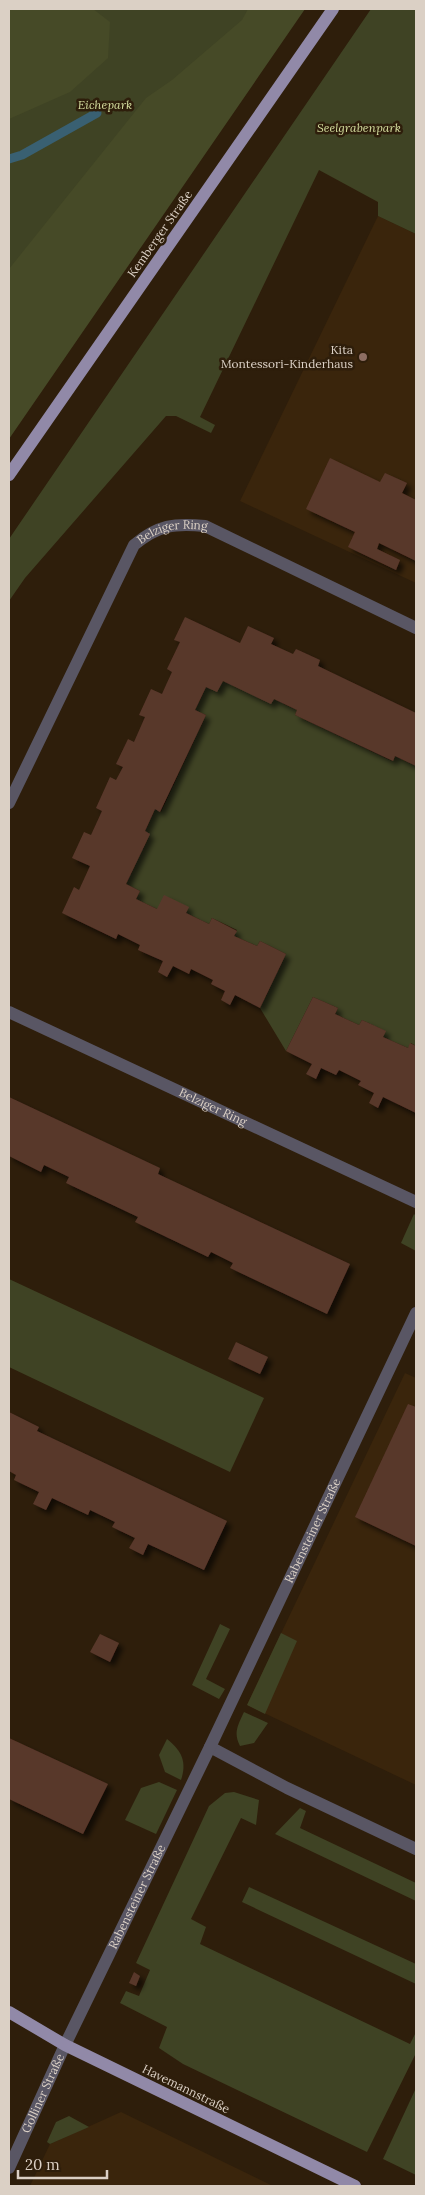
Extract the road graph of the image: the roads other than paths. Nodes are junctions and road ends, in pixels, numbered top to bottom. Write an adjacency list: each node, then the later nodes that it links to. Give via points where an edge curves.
1 (333, 9): 2 (main road, Kemberger Straße)
2 (9, 475)
3 (416, 628): 4 (street, Belziger Ring, via 204,526 187,524 151,531 134,546)
4 (9, 803)
5 (9, 1012): 6 (street, Belziger Ring)
6 (416, 1202)
7 (416, 1314): 8 (street, Rabensteiner Straße)
8 (210, 1747): 9 (street, via 287,1788); 11 (street, Rabensteiner Straße)
9 (416, 1848)
10 (9, 2012): 11 (main road, Havemannstraße)
11 (65, 2046): 12 (street, Golliner Straße); 13 (main road, Havemannstraße)
12 (9, 2168)
13 (355, 2186)

